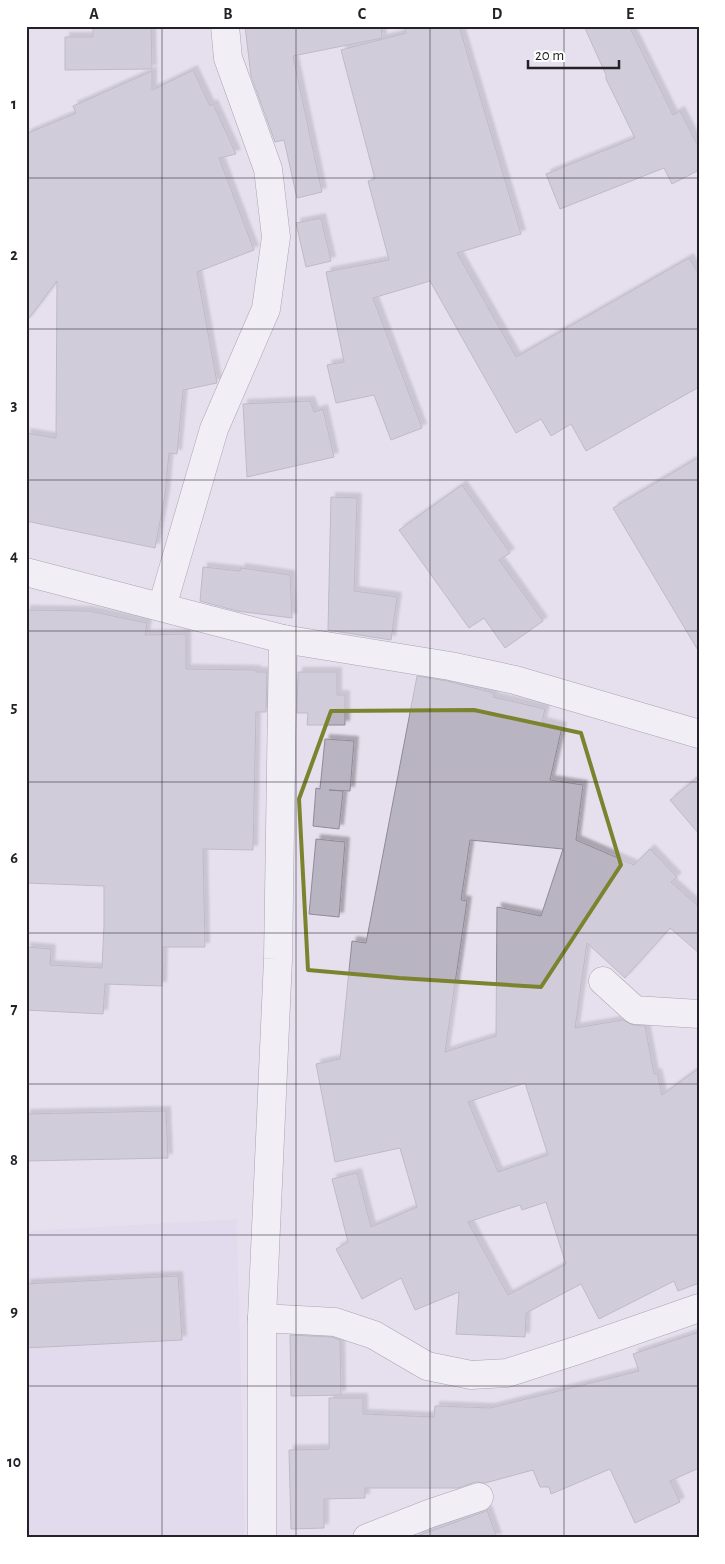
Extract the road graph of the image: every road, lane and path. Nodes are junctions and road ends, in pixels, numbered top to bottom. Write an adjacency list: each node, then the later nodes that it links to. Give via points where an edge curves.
1 (225, 26): 3 (street, via 228,58 268,169 276,237 266,309 214,429)
2 (26, 572): 3 (street)
3 (162, 607): 4 (street)
4 (283, 639): 5 (street, via 515,680); 9 (street, via 278,959)
5 (699, 734)
6 (603, 981): 7 (street, via 635,1010)
7 (699, 1014)
8 (699, 1308): 9 (street, via 507,1373 471,1375 427,1366 374,1335 335,1322)
9 (262, 1318): 11 (street)
10 (479, 1497): 12 (street)
11 (262, 1538)
12 (367, 1538)

